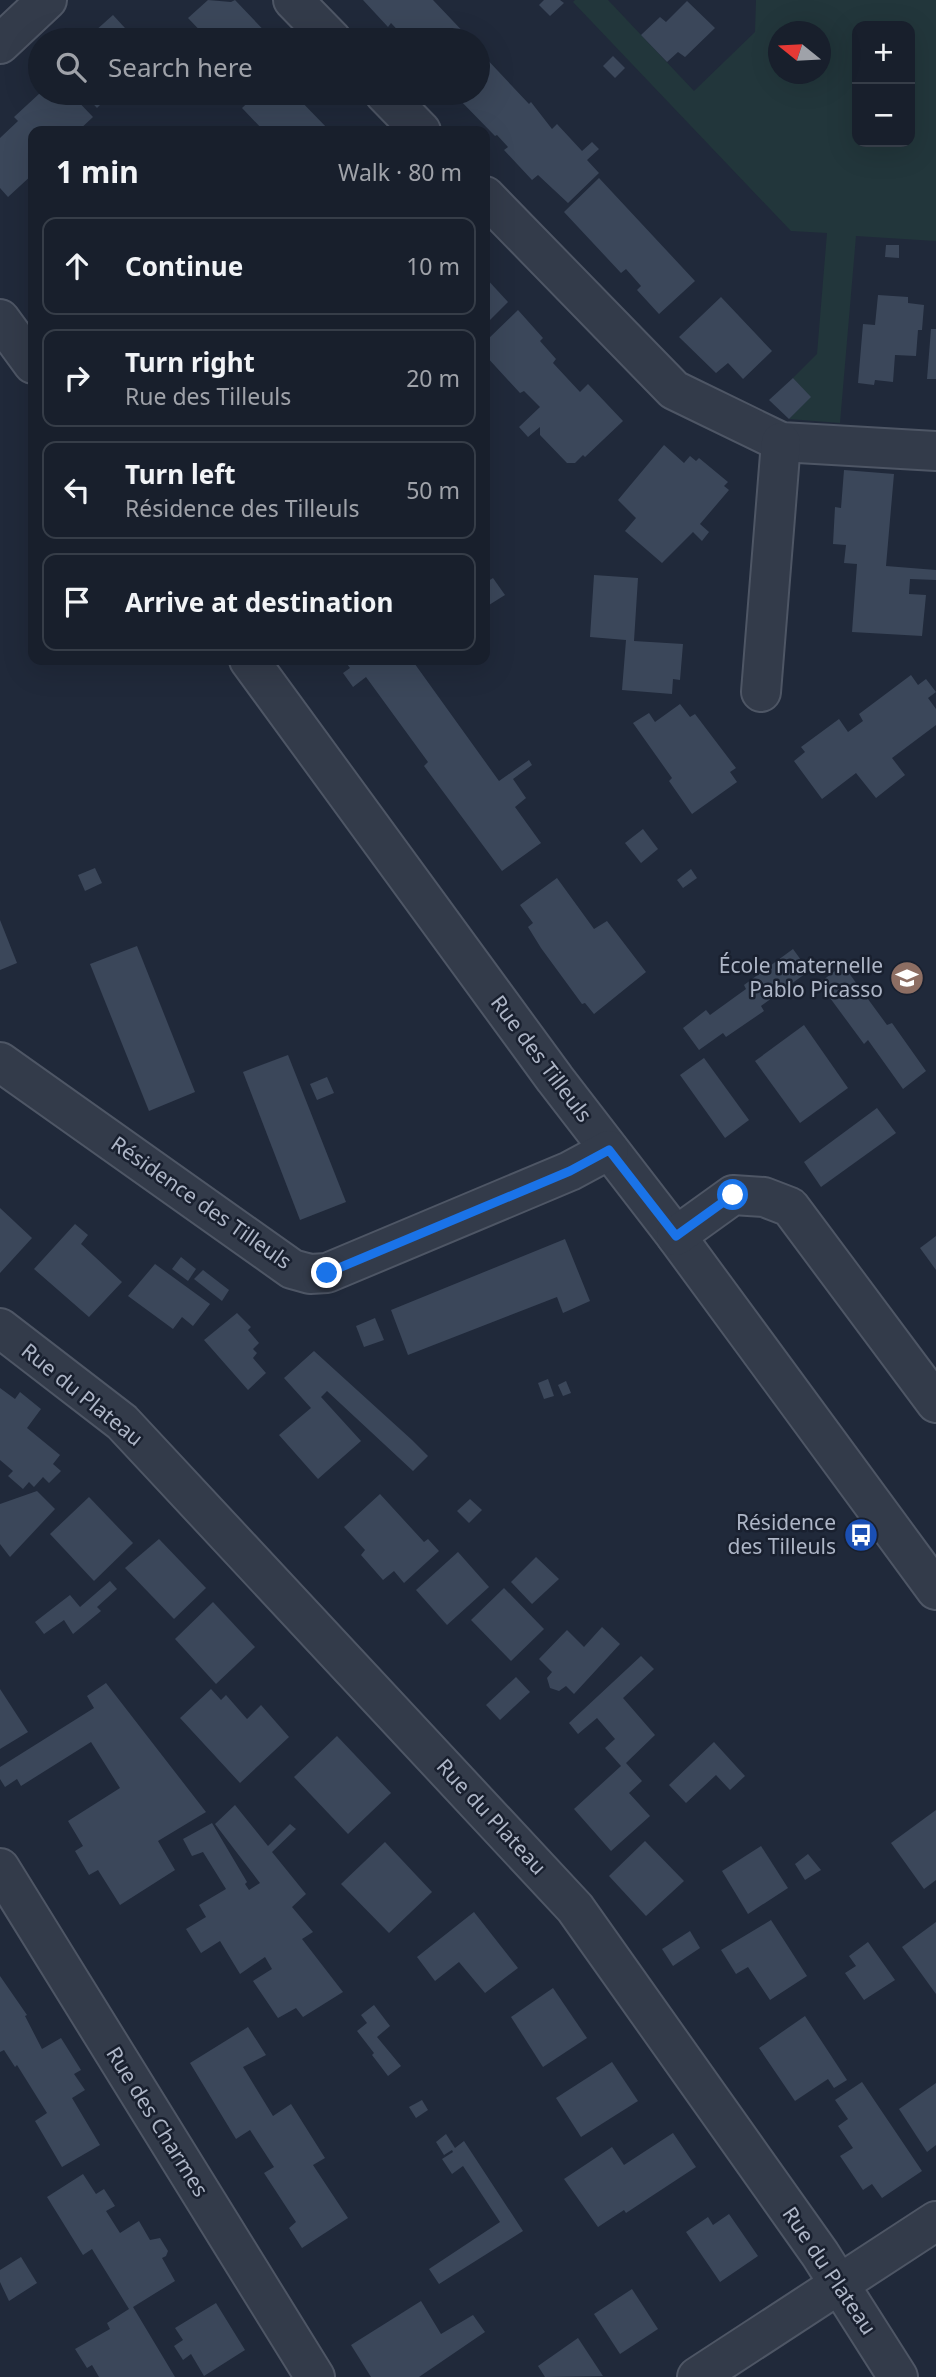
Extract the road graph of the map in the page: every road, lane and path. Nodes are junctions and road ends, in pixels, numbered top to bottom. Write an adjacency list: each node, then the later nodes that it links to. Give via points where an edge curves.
1 (47, 0): 4 (street)
2 (293, 0): 3 (street)
3 (320, 28)
4 (0, 44)
5 (396, 105): 6 (street)
6 (416, 126)
7 (490, 201): 10 (street, via 674,390)
8 (0, 319): 9 (street)
9 (28, 358)
10 (781, 442): 11 (street); 13 (street)
11 (936, 451)
12 (253, 665): 15 (street, Rue des Tilleuls)
13 (761, 692)
14 (0, 1062): 15 (street, Résidence des Tilleuls, via 292,1269 310,1274 327,1273 558,1177)
15 (609, 1150): 16 (street, Rue des Tilleuls)
16 (676, 1236): 18 (street, via 733,1195 764,1197 790,1208); 19 (street, Rue des Tilleuls)
17 (0, 1328): 22 (street, Rue du Plateau, via 122,1422 575,1908)
18 (936, 1403)
19 (936, 1590)
20 (0, 1868): 23 (street, Rue des Charmes)
21 (936, 2221): 22 (street)
22 (841, 2286): 24 (street); 25 (street, Rue du Plateau)
23 (315, 2377)
24 (697, 2377)
25 (898, 2377)

